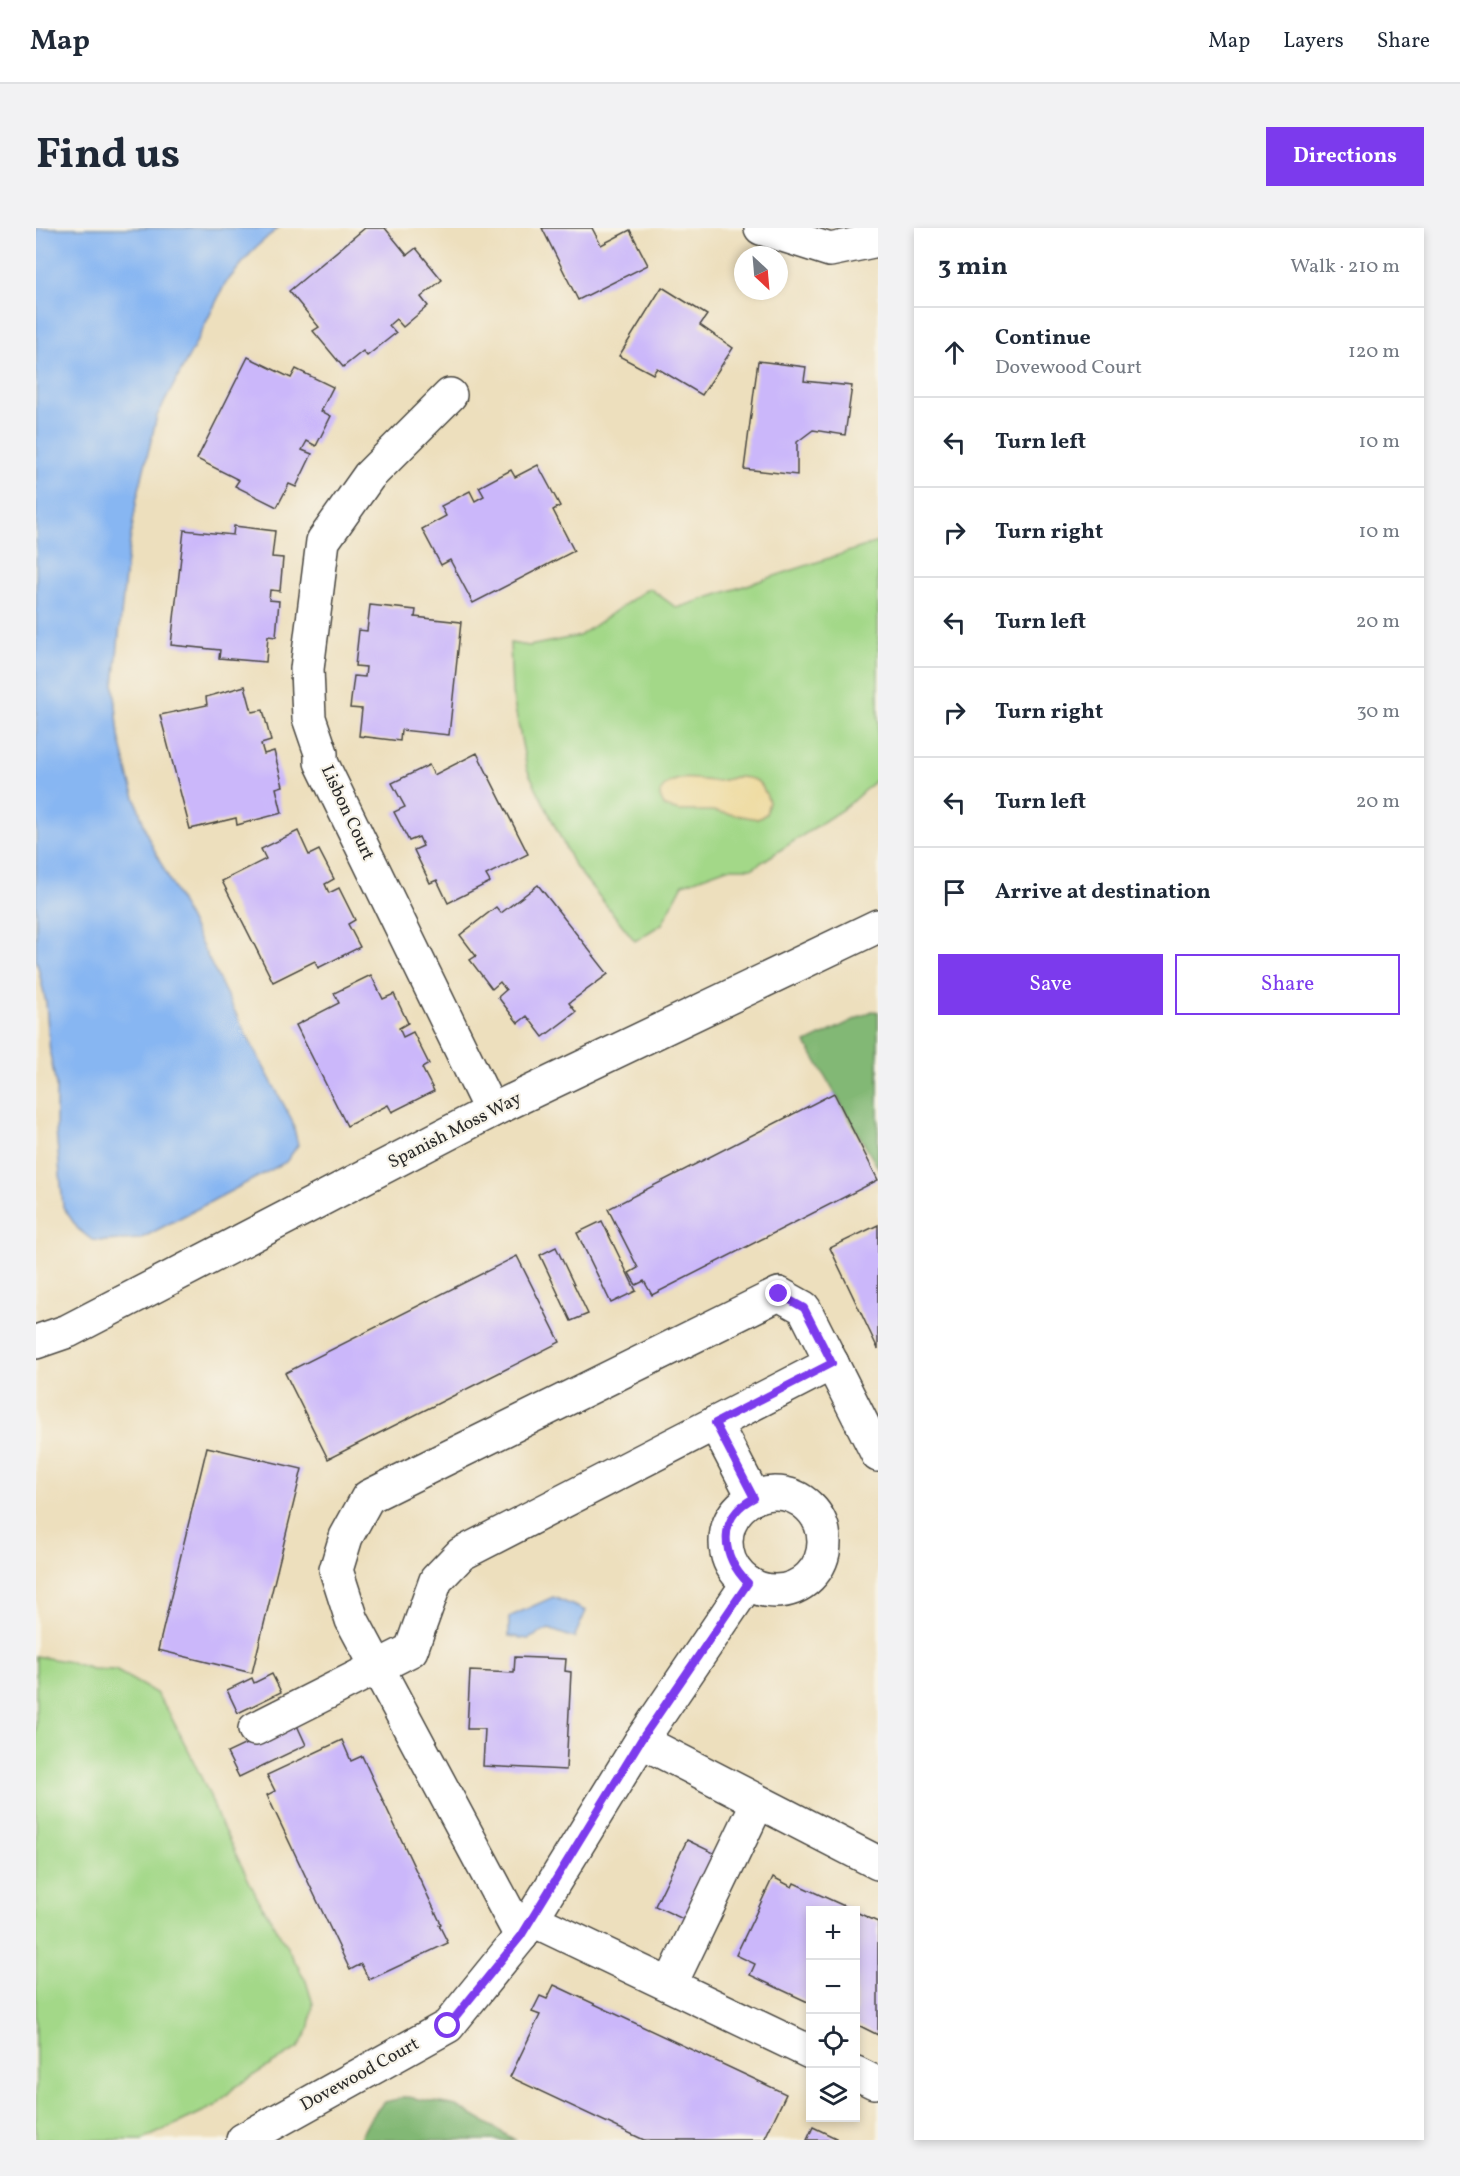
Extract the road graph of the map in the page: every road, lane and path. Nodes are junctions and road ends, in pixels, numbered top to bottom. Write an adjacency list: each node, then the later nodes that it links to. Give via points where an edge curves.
1 (762, 228): 2 (street, via 830,250)
2 (878, 240)
3 (450, 394): 5 (street, Lisbon Court, via 369,476 323,541 307,669 309,718 321,762)
4 (878, 926): 5 (street, Spanish Moss Way)
5 (491, 1111): 6 (street, Spanish Moss Way, via 68,1331)
6 (36, 1342)
7 (832, 1363): 8 (street); 9 (street); 12 (street, via 804,1308 779,1294 369,1497 346,1537 336,1570 352,1620)
8 (715, 1423): 10 (street); 12 (street, via 461,1554 436,1580 411,1650)
9 (878, 1455)
10 (754, 1498): 11 (street, via 735,1513 726,1543 729,1558); 11 (street, via 776,1492 806,1503 817,1515 824,1547 810,1576 796,1586 764,1589)
11 (748, 1583): 14 (street, Dovewood Court)
12 (376, 1666): 13 (street); 17 (street)
13 (255, 1729)
14 (641, 1740): 15 (street); 17 (street, Dovewood Court)
15 (758, 1802): 16 (street); 18 (street)
16 (878, 1863)
17 (526, 1928): 18 (street); 20 (street, Dovewood Court, via 448,2026)
18 (670, 1985): 19 (street)
19 (806, 2050)
20 (243, 2140)

